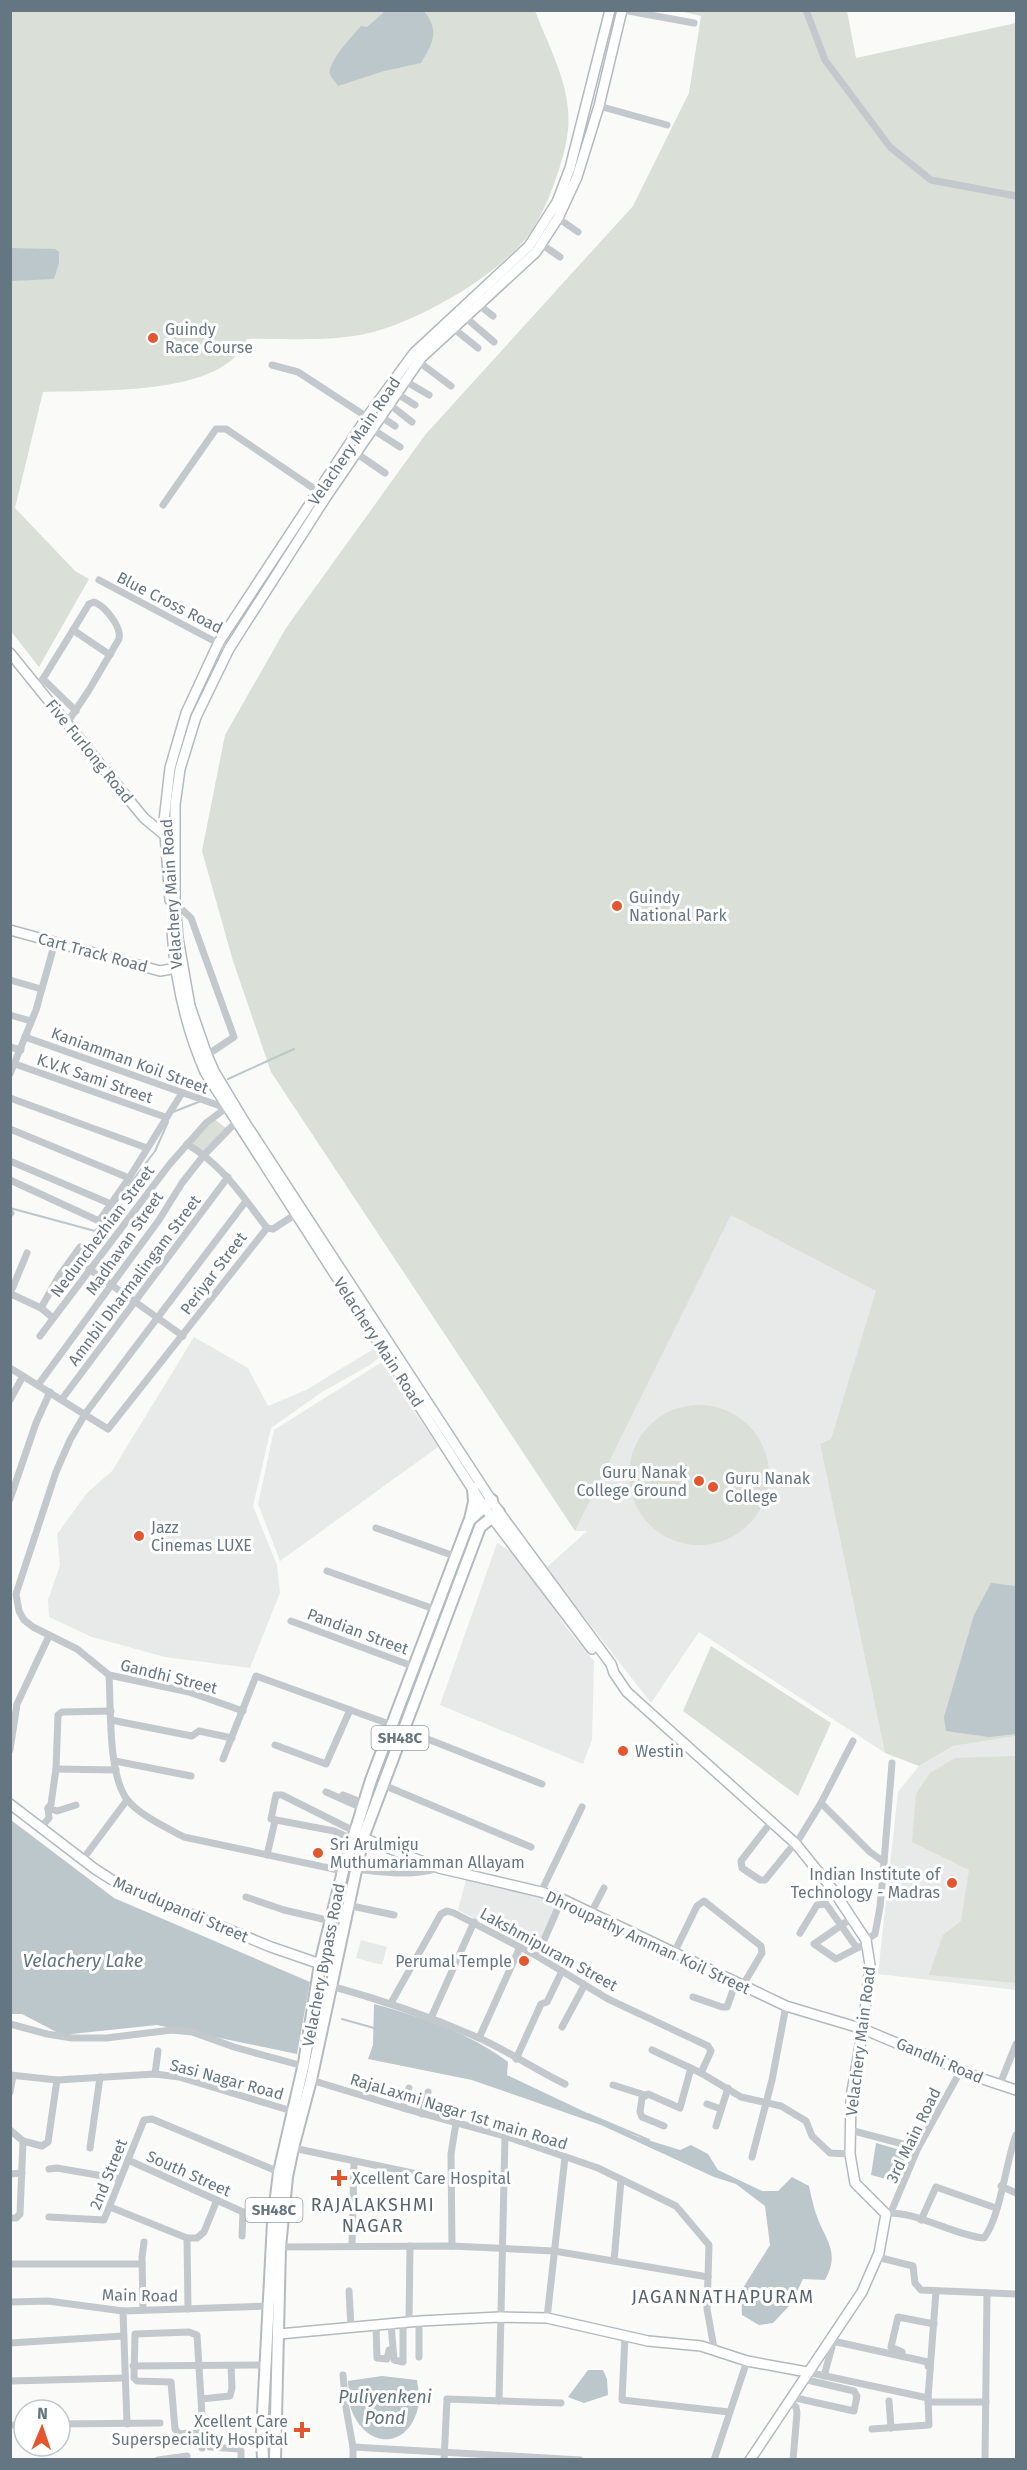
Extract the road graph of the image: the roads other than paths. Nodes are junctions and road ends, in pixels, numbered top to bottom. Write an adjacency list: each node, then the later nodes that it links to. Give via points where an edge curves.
1 (610, 10): 18 (main road, Velachery Main Road, via 570,168 557,202 529,246)
2 (623, 10): 4 (street); 5 (main road, Velachery Main Road)
3 (806, 10): 7 (street, via 825,60 890,147 931,180)
4 (694, 23)
5 (599, 106): 6 (street); 8 (main road, Velachery Main Road, via 577,177)
6 (667, 125)
7 (1017, 196)
8 (558, 218): 9 (street); 10 (main road, Velachery Main Road)
9 (578, 232)
10 (541, 244): 11 (street); 12 (main road, Velachery Main Road)
11 (560, 257)
12 (479, 305): 13 (street); 14 (main road, Velachery Main Road)
13 (493, 316)
14 (465, 317): 15 (main road, Velachery Main Road); 16 (street)
15 (453, 328): 17 (street); 18 (main road, Velachery Main Road)
16 (494, 342)
17 (478, 348)
18 (418, 358): 20 (main road, Velachery Main Road); 21 (street); 27 (main road, Velachery Main Road)
19 (272, 365): 27 (street, via 298,372)
20 (405, 381): 22 (main road, Velachery Main Road); 23 (street)
21 (451, 386)
22 (396, 393): 24 (main road, Velachery Main Road); 25 (street)
23 (429, 394)
24 (389, 404): 26 (main road, Velachery Main Road); 28 (street)
25 (415, 405)
26 (380, 416): 29 (street); 30 (main road, Velachery Main Road)
27 (367, 417): 34 (main road, Velachery Main Road)
28 (412, 422)
29 (395, 426)
30 (372, 429): 31 (street); 32 (main road, Velachery Main Road)
31 (400, 447)
32 (357, 453): 33 (street); 34 (main road, Velachery Main Road)
33 (386, 473)
34 (323, 494): 35 (street, via 226,429 216,429); 38 (main road, Velachery Main Road); 39 (main road, Velachery Main Road)
35 (163, 505)
36 (99, 580): 38 (street, Blue Cross Road)
37 (74, 630): 41 (street); 41 (street, via 89,604 100,605 120,633); 42 (street)
38 (219, 642): 39 (street, Blue Cross Road); 45 (main road, Velachery Main Road, via 186,713 170,768)
39 (229, 649): 46 (main road, Velachery Main Road, via 196,717 180,769)
40 (10, 653): 42 (main road, Five Furlong Road)
41 (110, 655): 43 (street)
42 (40, 683): 43 (street); 44 (main road, Five Furlong Road)
43 (76, 711): 44 (street)
44 (67, 723): 45 (main road, Five Furlong Road, via 144,818)
45 (166, 837): 46 (main road, Five Furlong Road); 50 (main road, Velachery Main Road)
46 (175, 845): 47 (main road, Velachery Main Road)
47 (175, 903): 58 (main road, Velachery Main Road, via 190,1006); 58 (street, via 191,918 234,1037)
48 (10, 930): 49 (main road, Cart Track Road)
49 (56, 942): 50 (main road, Cart Track Road, via 160,971); 52 (street)
50 (176, 968): 63 (main road, Velachery Main Road, via 193,1044)
51 (10, 980): 52 (street)
52 (41, 989): 54 (street)
53 (10, 1015): 54 (street)
54 (31, 1021): 55 (street)
55 (25, 1037): 57 (street); 61 (street, Kaniamman Koil Street)
56 (10, 1047): 57 (street)
57 (21, 1050): 59 (street)
58 (207, 1055): 98 (main road, Velachery Main Road, via 244,1121)
59 (15, 1064): 60 (street); 64 (street, K.V.K Sami Street)
60 (10, 1074)
61 (182, 1093): 63 (street, Kaniamman Koil Street); 64 (street)
62 (10, 1098): 68 (street)
63 (226, 1108): 65 (main road, Velachery Main Road); 67 (street, Nedunchezhian Street)
64 (165, 1117): 68 (street)
65 (236, 1122): 69 (street, Madhavan Street); 76 (main road, Velachery Main Road)
66 (10, 1129): 72 (street)
67 (187, 1144): 69 (street); 80 (street, Nedunchezhian Street)
68 (147, 1148): 72 (street)
69 (204, 1155): 71 (street); 81 (street, Madhavan Street)
70 (10, 1161): 75 (street)
71 (228, 1177): 74 (street); 83 (street, Amnbil Dharmalingam Street)
72 (129, 1178): 75 (street)
73 (10, 1180): 75 (street, via 98,1221)
74 (246, 1201): 77 (street); 86 (street)
75 (111, 1204)
76 (296, 1214): 77 (street, via 273,1229); 96 (main road, Velachery Main Road)
77 (267, 1228): 88 (street, Periyar Street)
78 (80, 1247): 84 (street)
79 (27, 1254): 82 (street)
80 (89, 1269): 81 (street); 85 (street, Nedunchezhian Street)
81 (112, 1285): 83 (street); 91 (street, Madhavan Street)
82 (11, 1294): 84 (street)
83 (134, 1302): 86 (street); 93 (street, Amnbil Dharmalingam Street)
84 (41, 1308): 85 (street)
85 (53, 1318): 87 (street, Nedunchezhian Street)
86 (157, 1318): 88 (street); 95 (street)
87 (40, 1336)
88 (183, 1336): 95 (street, Periyar Street, via 108,1429)
89 (10, 1368): 90 (street)
90 (23, 1376): 91 (street); 94 (street)
91 (38, 1385): 92 (street)
92 (50, 1392): 93 (street); 97 (street)
93 (62, 1399): 95 (street)
94 (10, 1400)
95 (86, 1414): 103 (street, via 56,1472)
96 (473, 1488): 98 (main road, Velachery Main Road); 99 (main road, Velachery Bypass Road)
97 (10, 1499)
98 (491, 1509): 99 (main road); 113 (main road, Velachery Bypass Road / SH48C, via 480,1527); 136 (main road, Velachery Main Road, via 627,1692)
99 (470, 1519): 101 (main road, Velachery Bypass Road / SH48C)
100 (376, 1528): 101 (street)
101 (457, 1557): 104 (main road, Velachery Bypass Road / SH48C)
102 (327, 1571): 104 (street)
103 (13, 1592): 106 (street, Gandhi Street, via 24,1620)
104 (437, 1610): 107 (main road, Velachery Bypass Road / SH48C)
105 (291, 1621): 107 (street, Pandian Street)
106 (49, 1636): 108 (street, Gandhi Street, via 77,1649); 117 (street, via 17,1704)
107 (416, 1667): 113 (main road, Velachery Bypass Road / SH48C)
108 (109, 1675): 110 (street); 111 (street, Gandhi Street, via 189,1692)
109 (350, 1710): 111 (street, via 256,1676); 113 (street); 116 (street, via 326,1764)
110 (111, 1711): 112 (street); 121 (street, via 60,1713)
111 (243, 1711): 114 (street)
112 (111, 1720): 114 (street, via 192,1736 199,1731); 119 (street)
113 (398, 1727): 124 (main road, Velachery Bypass Road / SH48C); 125 (street); 132 (main road, Velachery Bypass Road / SH48C)
114 (232, 1738): 118 (street)
115 (853, 1741): 129 (street)
116 (275, 1745)
117 (10, 1750)
118 (223, 1759)
119 (114, 1761): 122 (street); 123 (street)
120 (892, 1763): 143 (street)
121 (56, 1769): 122 (street); 134 (street)
122 (116, 1770): 128 (street)
123 (191, 1776)
124 (381, 1784): 138 (main road, Velachery Bypass Road / SH48C); 140 (street)
125 (542, 1784)
126 (334, 1791): 132 (street)
127 (326, 1792): 132 (street)
128 (127, 1800): 141 (street, via 184,1837); 142 (street)
129 (821, 1803): 139 (street); 143 (street)
130 (10, 1804): 137 (main road, Marudupandi Street)
131 (76, 1805): 134 (street, via 57,1811)
132 (363, 1805): 138 (main road, Velachery Bypass Road / SH48C)
133 (582, 1807): 147 (street)
134 (48, 1808): 137 (street, via 49,1818)
135 (275, 1821): 138 (street); 138 (street, via 270,1815 278,1794); 141 (street)
136 (772, 1821): 139 (main road, Velachery Main Road); 139 (street, via 741,1862 742,1868 765,1880)
137 (42, 1826): 142 (main road, Marudupandi Street)
138 (356, 1836): 144 (main road, Dhroupathy Amman Koil Street); 145 (main road, Velachery Bypass Road / SH48C)
139 (796, 1843): 153 (main road, Velachery Main Road)
140 (531, 1847)
141 (267, 1855): 145 (street)
142 (83, 1860): 163 (main road, Marudupandi Street, via 126,1888)
143 (884, 1862): 158 (street, via 875,1934)
144 (439, 1868): 145 (street, via 421,1874); 147 (main road, Dhroupathy Amman Koil Street)
145 (349, 1870): 150 (main road, Velachery Bypass Road / SH48C); 154 (main road, Velachery Bypass Road / SH48C)
146 (604, 1888): 151 (street)
147 (541, 1892): 149 (main road, Dhroupathy Amman Koil Street)
148 (246, 1897): 154 (street)
149 (562, 1899): 151 (main road, Dhroupathy Amman Koil Street); 162 (street)
150 (347, 1905): 152 (street); 164 (main road, Velachery Bypass Road / SH48C)
151 (591, 1913): 161 (main road, Dhroupathy Amman Koil Street)
152 (394, 1915)
153 (852, 1918): 156 (street); 158 (main road, Velachery Main Road)
154 (331, 1922): 163 (main road, Velachery Bypass Road / SH48C)
155 (474, 1922): 159 (street, Lakshmipuram Street); 170 (street, Lakshmipuram Street, via 454,1912 441,1914); 172 (street)
156 (842, 1925): 157 (street, via 821,1903); 160 (street); 160 (street, via 814,1944 836,1959)
157 (800, 1933)
158 (867, 1942): 160 (street); 175 (main road, Velachery Main Road, via 870,1965)
159 (520, 1947): 162 (street, Lakshmipuram Street); 176 (street)
160 (857, 1947)
161 (674, 1953): 166 (main road, Dhroupathy Amman Koil Street); 166 (street, via 697,1906 704,1901 762,1949)
162 (537, 1956): 165 (street, Lakshmipuram Street)
163 (320, 1964): 164 (main road, Marudupandi Street); 181 (main road, Velachery Bypass Road / SH48C)
164 (335, 1969): 167 (main road, Velachery Bypass Road / SH48C)
165 (562, 1971): 168 (street, Lakshmipuram Street); 180 (street, via 547,2002 541,2004)
166 (739, 1984): 169 (street, via 727,2007); 171 (main road, Dhroupathy Amman Koil Street)
167 (331, 1986): 170 (street); 189 (main road, Velachery Bypass Road / SH48C)
168 (585, 1986): 174 (street); 184 (street, Lakshmipuram Street, via 708,2046 711,2051)
169 (693, 1997)
170 (391, 2003): 172 (street)
171 (786, 2006): 175 (main road, Dhroupathy Amman Koil Street); 199 (street)
172 (432, 2018): 176 (street)
173 (10, 2024): 181 (street, via 72,2038 171,2030 192,2032)
174 (562, 2027)
175 (863, 2029): 183 (main road, Gandhi Road); 209 (main road, Velachery Main Road, via 851,2097)
176 (479, 2038): 180 (street)
177 (1017, 2044): 191 (street)
178 (652, 2050): 182 (street)
179 (158, 2051): 185 (street)
180 (516, 2059): 190 (street)
181 (303, 2066): 203 (main road, Velachery Bypass Road / SH48C)
182 (691, 2068): 184 (street); 198 (street, via 680,2108)
183 (961, 2070): 191 (main road, Gandhi Road); 215 (street, 3rd Main Road)
184 (702, 2073): 194 (street)
185 (155, 2074): 187 (street, Sasi Nagar Road); 203 (street, Sasi Nagar Road, via 179,2077)
186 (12, 2076): 188 (street, Sasi Nagar Road); 196 (street)
187 (100, 2077): 188 (street, Sasi Nagar Road); 213 (street)
188 (57, 2080): 212 (street, via 48,2142 42,2146)
189 (311, 2080): 201 (street, RajaLaxmi Nagar 1st main Road); 214 (main road, Velachery Bypass Road / SH48C)
190 (565, 2084)
191 (1000, 2084): 195 (main road, Gandhi Road)
192 (613, 2085): 198 (street)
193 (409, 2088): 201 (street)
194 (728, 2088): 199 (street, via 741,2097); 202 (street)
195 (1017, 2090)
196 (10, 2092)
197 (428, 2092): 204 (street)
198 (645, 2095): 206 (street, via 640,2114)
199 (767, 2103): 216 (street, via 781,2106 806,2121 812,2136 830,2153); 218 (street)
200 (707, 2104): 202 (street)
201 (403, 2109): 204 (street, RajaLaxmi Nagar 1st main Road)
202 (721, 2109): 207 (street)
203 (292, 2111): 222 (main road, Velachery Bypass Road / SH48C)
204 (422, 2114): 205 (street, RajaLaxmi Nagar 1st main Road)
205 (456, 2124): 211 (street, RajaLaxmi Nagar 1st main Road); 227 (street)
206 (664, 2126)
207 (716, 2126)
208 (10, 2130): 212 (street)
209 (850, 2130): 215 (street); 216 (main road, Velachery Main Road)
210 (1017, 2135): 228 (street)
211 (505, 2136): 217 (street, RajaLaxmi Nagar 1st main Road); 246 (street)
212 (23, 2141): 223 (street)
213 (90, 2148)
214 (293, 2148): 220 (street); 245 (main road, Velachery Bypass Road / SH48C, via 286,2177)
215 (918, 2148): 234 (street, 3rd Main Road)
216 (850, 2154): 234 (main road, Velachery Main Road, via 855,2183)
217 (565, 2157): 226 (street, RajaLaxmi Nagar 1st main Road); 247 (street)
218 (752, 2157)
219 (129, 2160): 222 (street, 2nd Street, via 144,2120 152,2119); 225 (street, 2nd Street); 230 (street, South Street)
220 (354, 2161): 227 (street); 242 (street)
221 (49, 2169): 225 (street)
222 (279, 2172): 238 (main road, Velachery Bypass Road / SH48C)
223 (22, 2173): 224 (street); 236 (street)
224 (10, 2174)
225 (120, 2179): 231 (street, 2nd Street)
226 (621, 2180): 249 (street); 252 (street, RajaLaxmi Nagar 1st main Road, via 676,2206 709,2245)
227 (451, 2181): 244 (street)
228 (1001, 2186): 229 (street); 232 (street)
229 (1017, 2193)
230 (217, 2200): 233 (street, South Street); 240 (street, via 202,2236)
231 (110, 2207): 235 (street, 2nd Street, via 102,2221); 240 (street)
232 (996, 2208): 237 (street, via 982,2239); 237 (street, via 938,2186)
233 (243, 2212): 238 (street, South Street); 239 (street)
234 (888, 2213): 237 (street); 248 (main road)
235 (50, 2217)
236 (14, 2218)
237 (921, 2220)
238 (273, 2222): 258 (main road, Velachery Bypass Road / SH48C)
239 (242, 2236)
240 (187, 2238): 259 (street)
241 (144, 2242): 251 (street)
242 (352, 2246): 243 (street); 245 (street)
243 (410, 2246): 244 (street); 265 (street)
244 (452, 2246): 246 (street)
245 (280, 2247): 270 (main road, Velachery Bypass Road / SH48C)
246 (501, 2248): 247 (street); 262 (street)
247 (554, 2251): 249 (street); 263 (street)
248 (877, 2257): 254 (street, via 913,2266 915,2283 921,2290); 283 (main road, via 862,2292)
249 (614, 2261): 252 (street)
250 (10, 2264): 251 (street)
251 (142, 2264): 260 (street)
252 (708, 2277): 274 (street, RajaLaxmi Nagar 1st main Road, via 707,2309)
253 (349, 2290): 269 (street)
254 (936, 2291): 255 (street); 267 (street)
255 (987, 2293): 256 (street); 292 (street)
256 (1017, 2295)
257 (10, 2302): 261 (street, Main Road, via 48,2301)
258 (268, 2306): 259 (street, Main Road); 278 (main road, Velachery Bypass Road / SH48C)
259 (188, 2309): 260 (street, Main Road)
260 (143, 2310): 261 (street, Main Road)
261 (123, 2311): 271 (street)
262 (500, 2317): 263 (main road); 264 (main road); 290 (street)
263 (547, 2318): 272 (main road)
264 (419, 2321): 265 (main road); 275 (street)
265 (406, 2322): 266 (main road); 266 (street, via 403,2362 394,2360)
266 (389, 2324): 268 (main road); 268 (street, via 387,2359 377,2358)
267 (934, 2324): 276 (street); 276 (street, via 898,2317 891,2346)
268 (376, 2325): 269 (main road)
269 (351, 2327): 270 (main road)
270 (279, 2334): 302 (main road, Velachery Bypass Road / SH48C)
271 (123, 2336): 273 (street); 285 (street)
272 (625, 2336): 274 (main road); 294 (street, via 622,2400)
273 (10, 2343)
274 (714, 2349): 277 (main road)
275 (419, 2357)
276 (931, 2360): 289 (street)
277 (747, 2361): 283 (main road); 294 (street)
278 (266, 2365): 281 (street); 300 (main road, Velachery Bypass Road / SH48C)
279 (133, 2366): 280 (street); 280 (street, via 134,2337 138,2332 189,2332 199,2337); 301 (street, via 137,2381 171,2382 176,2432)
280 (199, 2366): 281 (street); 287 (street)
281 (231, 2366): 287 (street, via 230,2396)
282 (344, 2375): 303 (street)
283 (805, 2375): 284 (street); 288 (main road); 288 (street, via 854,2391 854,2411)
284 (824, 2376): 289 (street); 289 (street, via 834,2342 894,2354 928,2362)
285 (125, 2378): 286 (street); 296 (street)
286 (10, 2382)
287 (201, 2399): 301 (street)
288 (790, 2399): 314 (main road); 315 (street, via 797,2413)
289 (927, 2399): 292 (street); 298 (street, via 929,2425)
290 (499, 2401): 293 (street); 305 (street, via 446,2400)
291 (889, 2401): 298 (street)
292 (986, 2402): 316 (street)
293 (561, 2403)
294 (729, 2412): 313 (street)
295 (72, 2424): 296 (street)
296 (127, 2424): 297 (street)
297 (160, 2424)
298 (891, 2428): 299 (street)
299 (872, 2429)
300 (262, 2433): 302 (main road); 309 (main road, Velachery Bypass Road / SH48C)
301 (201, 2434): 308 (street, via 206,2447 239,2449)
302 (276, 2434): 310 (main road, Velachery Bypass Road / SH48C)
303 (353, 2447): 305 (street); 311 (street)
304 (187, 2456): 307 (street)
305 (444, 2456): 306 (street)
306 (539, 2458): 312 (street)
307 (158, 2460)
308 (242, 2460)
309 (263, 2460)
310 (275, 2460)
311 (353, 2460)
312 (580, 2460)
313 (714, 2460)
314 (750, 2460)
315 (793, 2460)
316 (985, 2460)

